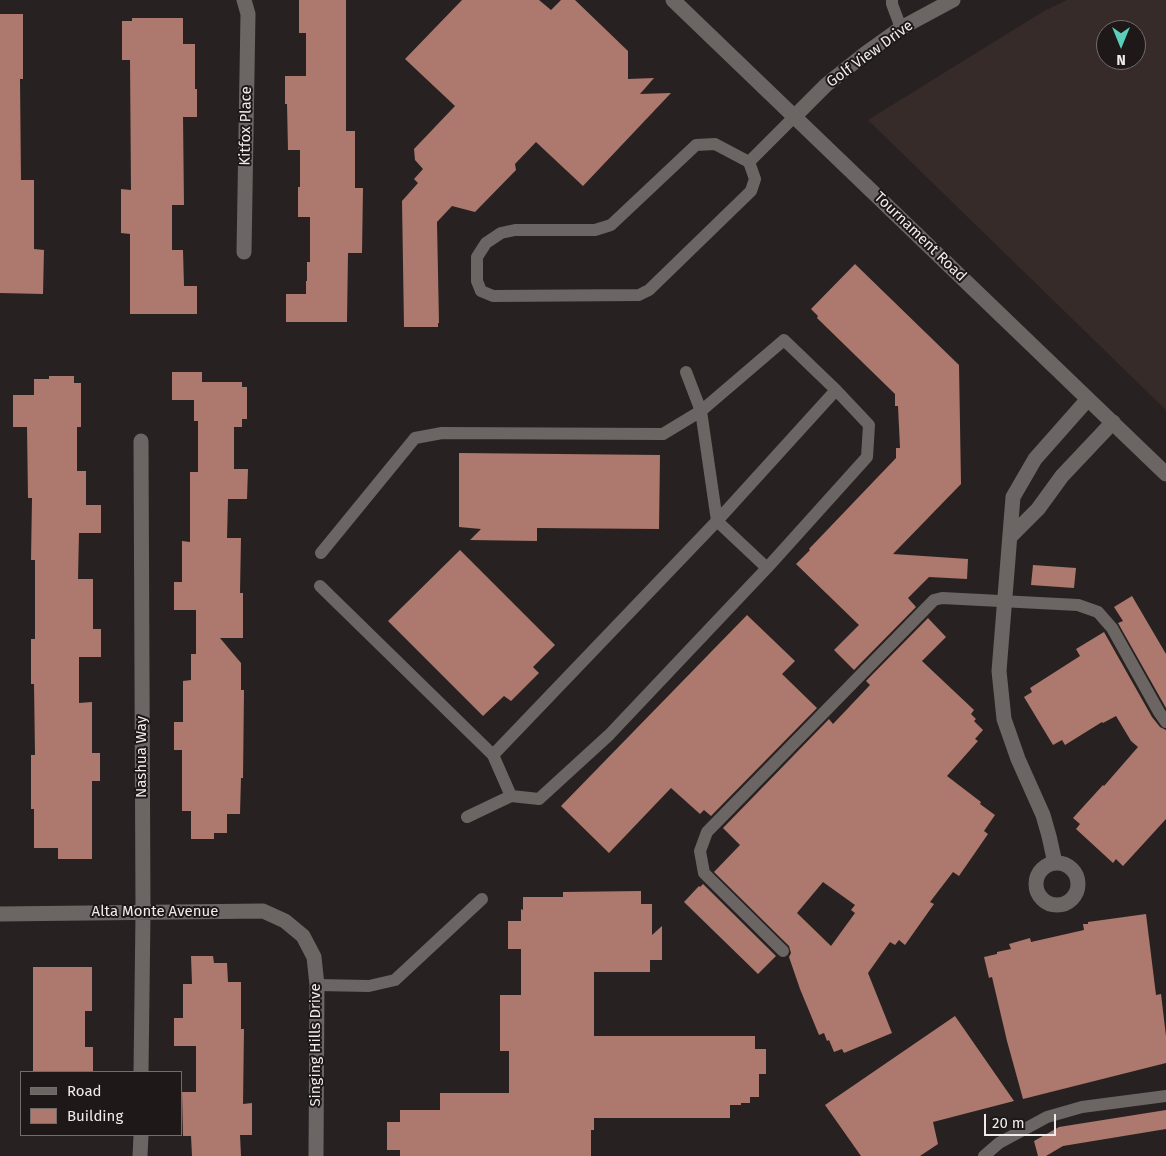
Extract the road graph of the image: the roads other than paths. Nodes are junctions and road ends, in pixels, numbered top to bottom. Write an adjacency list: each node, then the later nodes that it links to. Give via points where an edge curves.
1 (244, 0): 8 (street, Kitfox Place, via 248,14)
2 (673, 0): 6 (street, Tournament Road)
3 (892, 0): 5 (lane)
4 (953, 0): 5 (street, Golf View Drive)
5 (901, 28): 6 (street, Golf View Drive, via 826,85)
6 (794, 117): 7 (lane); 11 (street, Tournament Road)
7 (749, 162): 7 (lane, via 715,144 696,146 612,225 595,230 515,230 501,233 486,243 477,257 477,281 481,291 493,296 639,295 649,290 750,191 755,178)
8 (244, 252)
9 (686, 372): 12 (lane)
10 (836, 390): 12 (lane, via 784,340); 16 (lane); 19 (lane, via 869,425 867,457)
11 (1088, 399): 13 (street, Tournament Road); 17 (street, via 1035,459 1013,497)
12 (701, 411): 16 (lane); 18 (lane, via 663,434 442,433 415,438)
13 (1113, 422): 15 (street, Tournament Road); 17 (street)
14 (141, 441): 28 (street, Nashua Way)
15 (1166, 474)
16 (718, 521): 19 (lane); 23 (lane)
17 (1011, 536): 21 (street)
18 (321, 553)
19 (767, 568): 24 (lane, via 609,735 538,799)
20 (320, 586): 23 (lane)
21 (1004, 601): 22 (lane, via 1078,605 1098,612 1112,628); 26 (street, via 999,672 1004,719 1043,815); 31 (lane, via 934,600 707,832 700,850 704,873)
22 (1166, 722)
23 (493, 754): 24 (lane)
24 (512, 796): 25 (lane)
25 (467, 818)
26 (1056, 863)
27 (482, 899): 32 (lane, via 395,980 369,986)
28 (143, 913): 29 (street, Alta Monte Avenue); 30 (street, Alta Monte Avenue, via 263,911 286,921); 33 (street, Nashua Way)
29 (0, 914)
30 (303, 936): 32 (street, Singing Hills Drive, via 314,957)
31 (783, 950)
32 (317, 985): 37 (street, Singing Hills Drive)
33 (141, 1071)
34 (1166, 1096): 38 (lane, via 1082,1107 1048,1117 999,1142)
35 (141, 1136): 36 (street)
36 (140, 1156)
37 (316, 1156)
38 (984, 1156)

